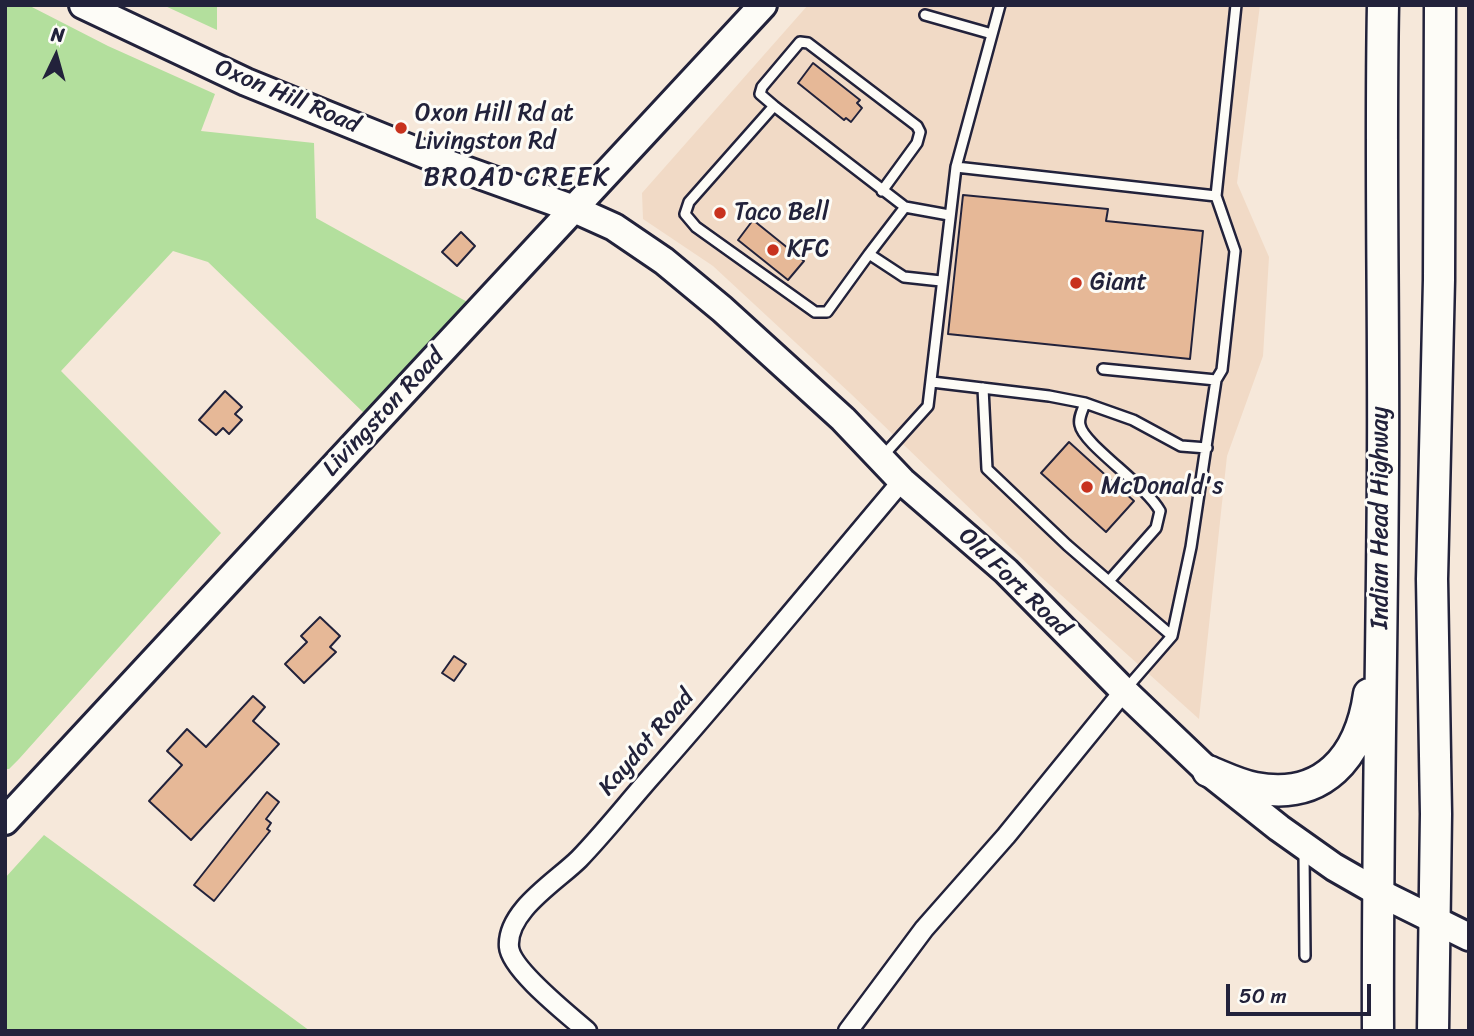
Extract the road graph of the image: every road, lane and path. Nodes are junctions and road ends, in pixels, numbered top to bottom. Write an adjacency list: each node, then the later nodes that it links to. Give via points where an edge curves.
1 (83, 5): 14 (main road, Oxon Hill Road, via 246,82)
2 (763, 5): 14 (main road, Livingston Road)
3 (1000, 5): 8 (lane)
4 (1236, 5): 12 (lane)
5 (1383, 5): 27 (highway, Indian Head Highway)
6 (1440, 5): 34 (highway, via 1432,579)
7 (925, 15): 8 (lane)
8 (992, 34): 10 (lane)
9 (774, 106): 11 (lane); 11 (lane, via 760,94 762,87 800,42 808,43 917,126 918,143); 16 (lane, via 689,202 685,214 696,227 815,312 827,312)
10 (956, 167): 12 (lane); 15 (lane)
11 (882, 191): 13 (lane)
12 (1216, 196): 19 (lane, via 1235,251 1222,370)
13 (905, 207): 15 (lane); 16 (lane)
14 (574, 209): 24 (main road, Old Fort Road, via 614,227 664,261 783,364); 31 (main road, Livingston Road)
15 (949, 215): 17 (lane)
16 (869, 254): 17 (lane, via 904,277)
17 (941, 281): 20 (lane)
18 (1103, 369): 19 (lane)
19 (1216, 380): 23 (lane)
20 (932, 382): 21 (lane); 24 (lane, via 928,406)
21 (983, 388): 22 (lane); 26 (lane, via 987,469)
22 (1085, 403): 23 (lane, via 1133,420 1181,446); 26 (lane, via 1080,426 1085,437 1160,511 1156,528)
23 (1207, 448): 28 (lane)
24 (881, 459): 25 (main road, Old Fort Road)
25 (902, 481): 29 (main road, Old Fort Road, via 1006,572); 37 (street, Kaydot Road, via 579,859 520,912 509,947 516,964)
26 (1109, 581): 28 (lane)
27 (1381, 611): 30 (highway, via 1367,709 1344,762 1323,780 1300,788 1254,788); 33 (highway, Indian Head Highway)
28 (1172, 635): 29 (lane)
29 (1125, 691): 30 (main road, Old Fort Road); 38 (street, via 924,929)
30 (1208, 771): 32 (main road, Old Fort Road)
31 (8, 813)
32 (1304, 846): 33 (main road, Old Fort Road); 36 (lane)
33 (1376, 891): 34 (main road, Old Fort Road); 39 (highway, Indian Head Highway)
34 (1435, 921): 35 (main road, Old Fort Road); 40 (highway)
35 (1469, 937)
36 (1305, 956)
37 (587, 1031)
38 (848, 1031)
39 (1378, 1031)
40 (1433, 1031)

